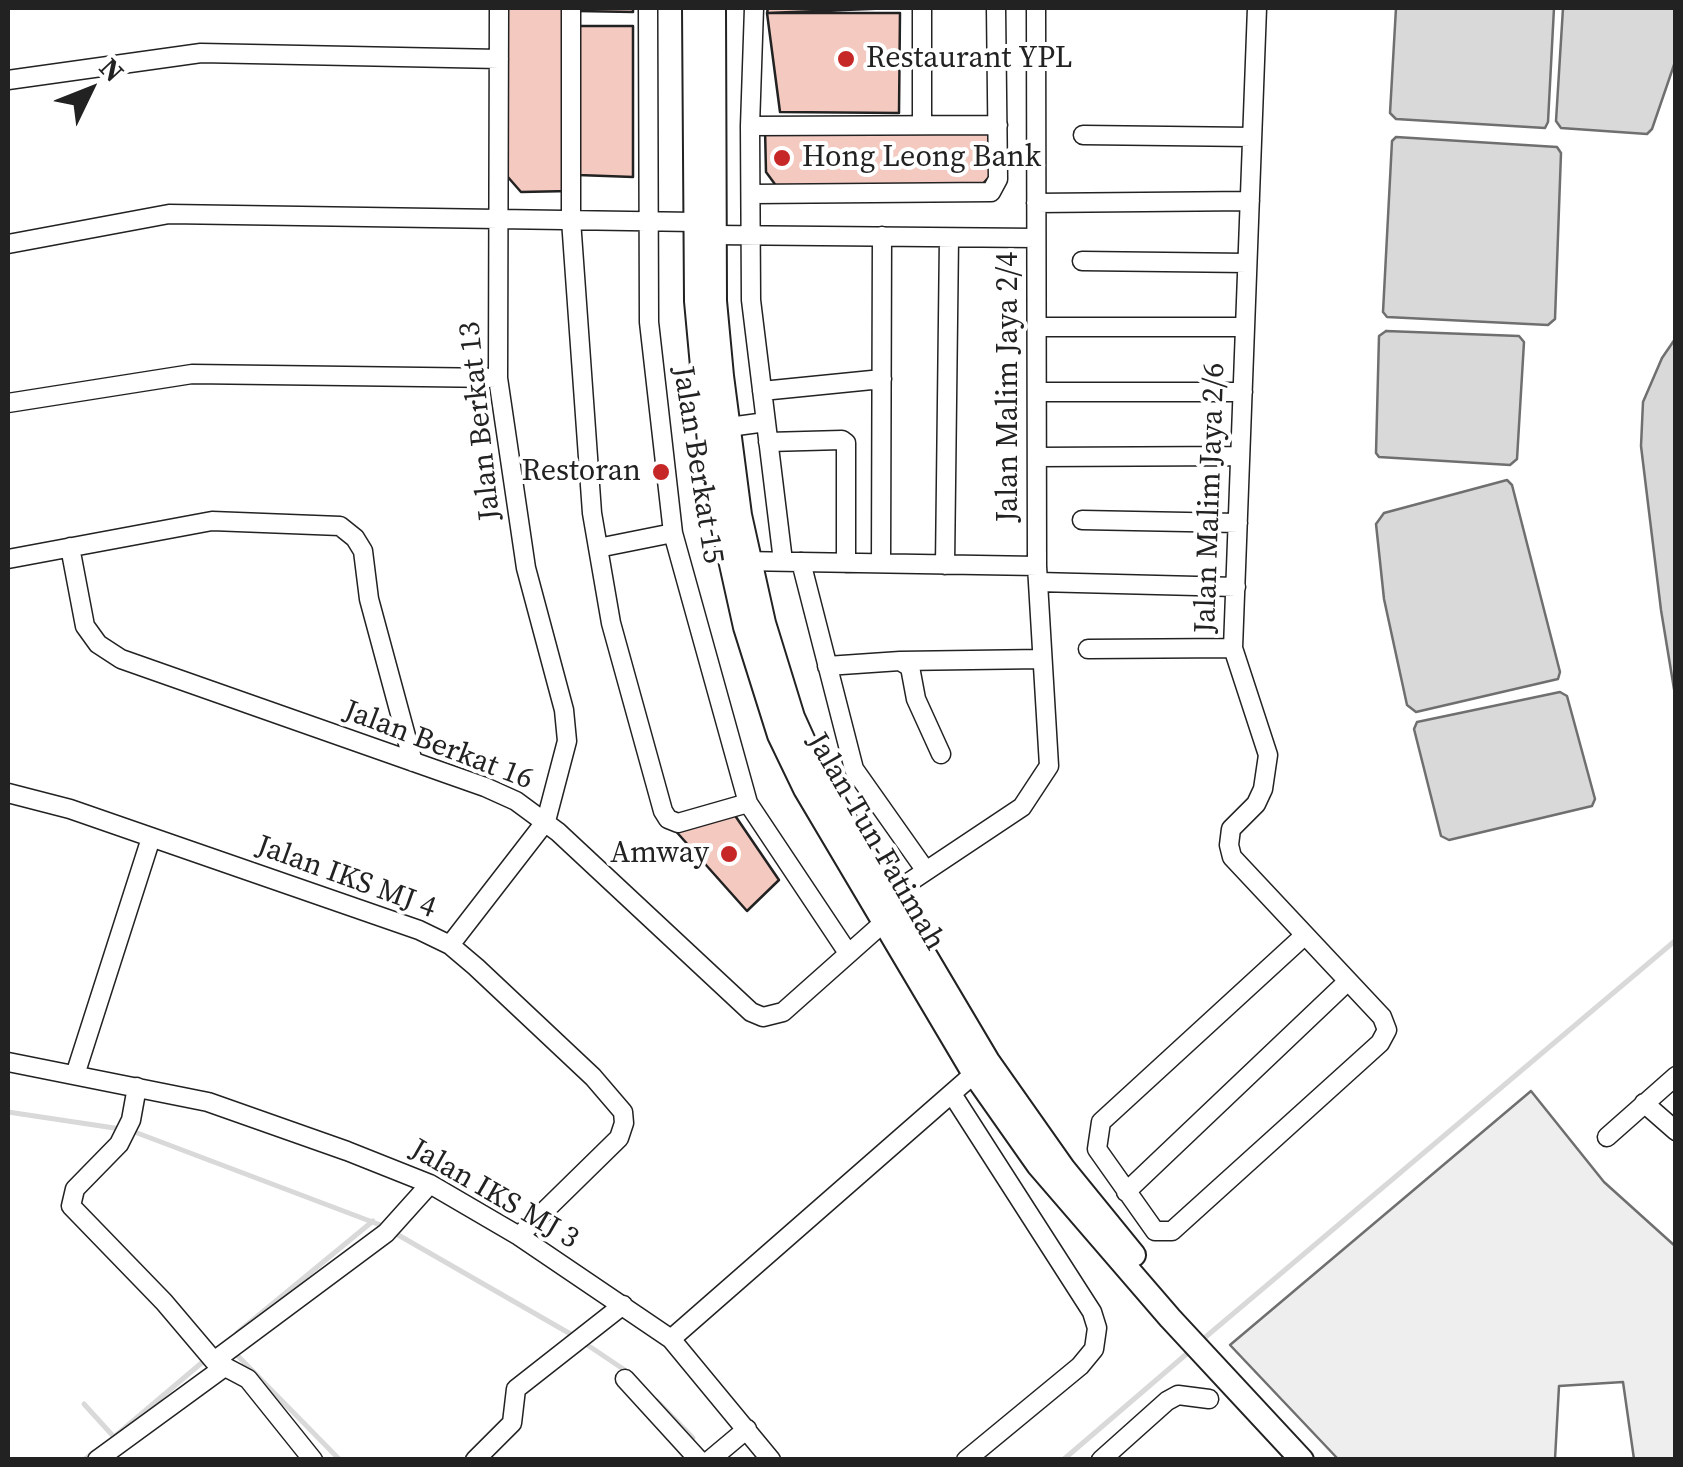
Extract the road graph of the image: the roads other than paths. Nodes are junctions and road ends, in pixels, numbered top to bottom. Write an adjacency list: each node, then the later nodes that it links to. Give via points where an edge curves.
1 (498, 8): 11 (street, Jalan Berkat 13)
2 (572, 8): 22 (street)
3 (648, 8): 23 (street, Jalan Berkat 15)
4 (694, 8): 24 (main road, Jalan Tun Fatimah)
5 (714, 8): 24 (main road, Jalan Tun Fatimah)
6 (754, 8): 15 (street)
7 (922, 8): 13 (street)
8 (996, 8): 14 (street)
9 (1036, 8): 20 (street, Jalan Malim Jaya 2/4)
10 (1257, 8): 17 (street, Jalan Malim Jaya 2/6)
11 (499, 58): 12 (street, via 201,54); 21 (street, Jalan Berkat 13)
12 (8, 80)
13 (922, 125): 14 (street); 15 (street)
14 (998, 125): 18 (street, via 998,179 984,195)
15 (750, 126): 18 (street)
16 (1083, 136): 17 (street)
17 (1252, 136): 19 (street, Jalan Malim Jaya 2/6)
18 (753, 194): 25 (street)
19 (1250, 201): 20 (street); 31 (street, Jalan Malim Jaya 2/6)
20 (1036, 202): 28 (street, Jalan Malim Jaya 2/4)
21 (498, 219): 22 (street); 29 (street, via 169,214); 34 (street, Jalan Berkat 13)
22 (571, 220): 23 (street); 49 (street)
23 (650, 223): 24 (street); 47 (street, Jalan Berkat 15, via 649,322)
24 (704, 228): 25 (street); 41 (main road, Jalan Tun Fatimah); 51 (main road, Jalan Tun Fatimah, via 696,301 710,442)
25 (752, 234): 26 (street); 36 (street, via 751,300)
26 (882, 236): 27 (street); 35 (street)
27 (950, 238): 28 (street); 55 (street)
28 (1036, 238): 32 (street, Jalan Malim Jaya 2/4)
29 (8, 244)
30 (1082, 261): 31 (street)
31 (1248, 263): 33 (street, Jalan Malim Jaya 2/6)
32 (1037, 326): 33 (street); 37 (street, Jalan Malim Jaya 2/4)
33 (1245, 327): 38 (street, Jalan Malim Jaya 2/6)
34 (498, 378): 39 (street, via 192,374); 68 (street, Jalan Berkat 13, via 526,568 567,724)
35 (882, 378): 36 (street); 54 (street)
36 (762, 391): 40 (street)
37 (1037, 392): 38 (street); 44 (street, Jalan Malim Jaya 2/4)
38 (1242, 392): 43 (street, Jalan Malim Jaya 2/6)
39 (8, 404)
40 (766, 422): 41 (street); 42 (street)
41 (729, 426): 51 (main road, Jalan Tun Fatimah)
42 (768, 442): 52 (street); 53 (street, via 846,443)
43 (1240, 456): 44 (street); 46 (street, Jalan Malim Jaya 2/6)
44 (1037, 457): 56 (street, Jalan Malim Jaya 2/4)
45 (1082, 520): 46 (street)
46 (1238, 523): 57 (street, Jalan Malim Jaya 2/6)
47 (673, 533): 49 (street); 67 (street, Jalan Berkat 15)
48 (70, 546): 50 (street); 64 (street, Jalan Berkat 16, via 85,626 121,659); 64 (street, via 212,521 340,526 363,551)
49 (598, 548): 67 (street, via 611,623 663,811 678,823)
50 (8, 559)
51 (740, 561): 52 (street); 71 (main road, Jalan Tun Fatimah, via 798,729)
52 (792, 562): 53 (street); 62 (street)
53 (846, 563): 54 (street)
54 (881, 563): 55 (street)
55 (945, 564): 56 (street)
56 (1038, 574): 57 (street); 60 (street, Jalan Malim Jaya 2/4)
57 (1236, 587): 58 (street, Jalan Malim Jaya 2/6)
58 (1233, 648): 59 (street); 72 (street, Jalan Malim Jaya 2/6, via 1268,754 1263,789 1230,829 1229,845)
59 (1088, 649)
60 (1042, 659): 61 (street); 65 (street, Jalan Malim Jaya 2/4)
61 (900, 660): 62 (street); 63 (street, via 910,667 916,699)
62 (828, 666): 70 (street, via 854,769)
63 (941, 754)
64 (413, 762): 68 (street, Jalan Berkat 16, via 502,794)
65 (1049, 766): 70 (street, Jalan Berkat 16, via 1022,808)
66 (8, 793): 69 (street, Jalan IKS MJ 4)
67 (748, 803): 74 (street, Jalan Berkat 15)
68 (546, 821): 73 (street); 74 (street, Jalan Berkat 16, via 751,1012 783,1012)
69 (151, 838): 73 (street, Jalan IKS MJ 4); 78 (street)
70 (926, 871): 71 (street, Jalan Berkat 16)
71 (891, 909): 74 (street, Jalan Berkat 16); 77 (main road, Jalan Tun Fatimah)
72 (1305, 935): 75 (street, Jalan Malim Jaya 2/6); 86 (street, via 1107,1114 1097,1149)
73 (450, 946): 87 (street, Jalan IKS MJ 4, via 594,1077 622,1112 619,1138)
74 (848, 953)
75 (1348, 982): 86 (street); 86 (street, Jalan Malim Jaya 2/6, via 1382,1017 1387,1030 1380,1044 1172,1232 1149,1227)
76 (8, 1062): 78 (street, Jalan IKS MJ 3)
77 (981, 1068): 81 (street); 90 (main road, Jalan Tun Fatimah, via 1066,1200)
78 (75, 1075): 80 (street, Jalan IKS MJ 3)
79 (1676, 1076): 82 (street)
80 (137, 1087): 85 (street, Jalan IKS MJ 3, via 224,1108); 91 (street, via 119,1144 75,1189 71,1206)
81 (952, 1094): 89 (street); 101 (street, via 1097,1328 1094,1350 1080,1366)
82 (1644, 1104): 83 (street); 84 (street)
83 (1676, 1131)
84 (1607, 1137)
85 (430, 1184): 87 (street, Jalan IKS MJ 3); 91 (street, via 386,1233)
86 (1126, 1192)
87 (520, 1236): 88 (street, Jalan IKS MJ 3)
88 (623, 1306): 89 (street, Jalan IKS MJ 3); 97 (street, via 516,1389 512,1423)
89 (672, 1339): 94 (street, Jalan IKS MJ 3)
90 (1216, 1358): 103 (main road, Jalan Tun Fatimah); 104 (main road, Jalan Tun Fatimah)
91 (219, 1365): 95 (street); 96 (street, via 248,1379)
92 (625, 1379): 98 (street)
93 (1210, 1400): 102 (street, via 1168,1401)
94 (746, 1429): 99 (street); 100 (street, Jalan IKS MJ 3)
95 (97, 1460)
96 (313, 1460)
97 (474, 1460)
98 (699, 1460)
99 (710, 1460)
100 (771, 1460)
101 (966, 1460)
102 (1101, 1460)
103 (1302, 1460)
104 (1321, 1460)

